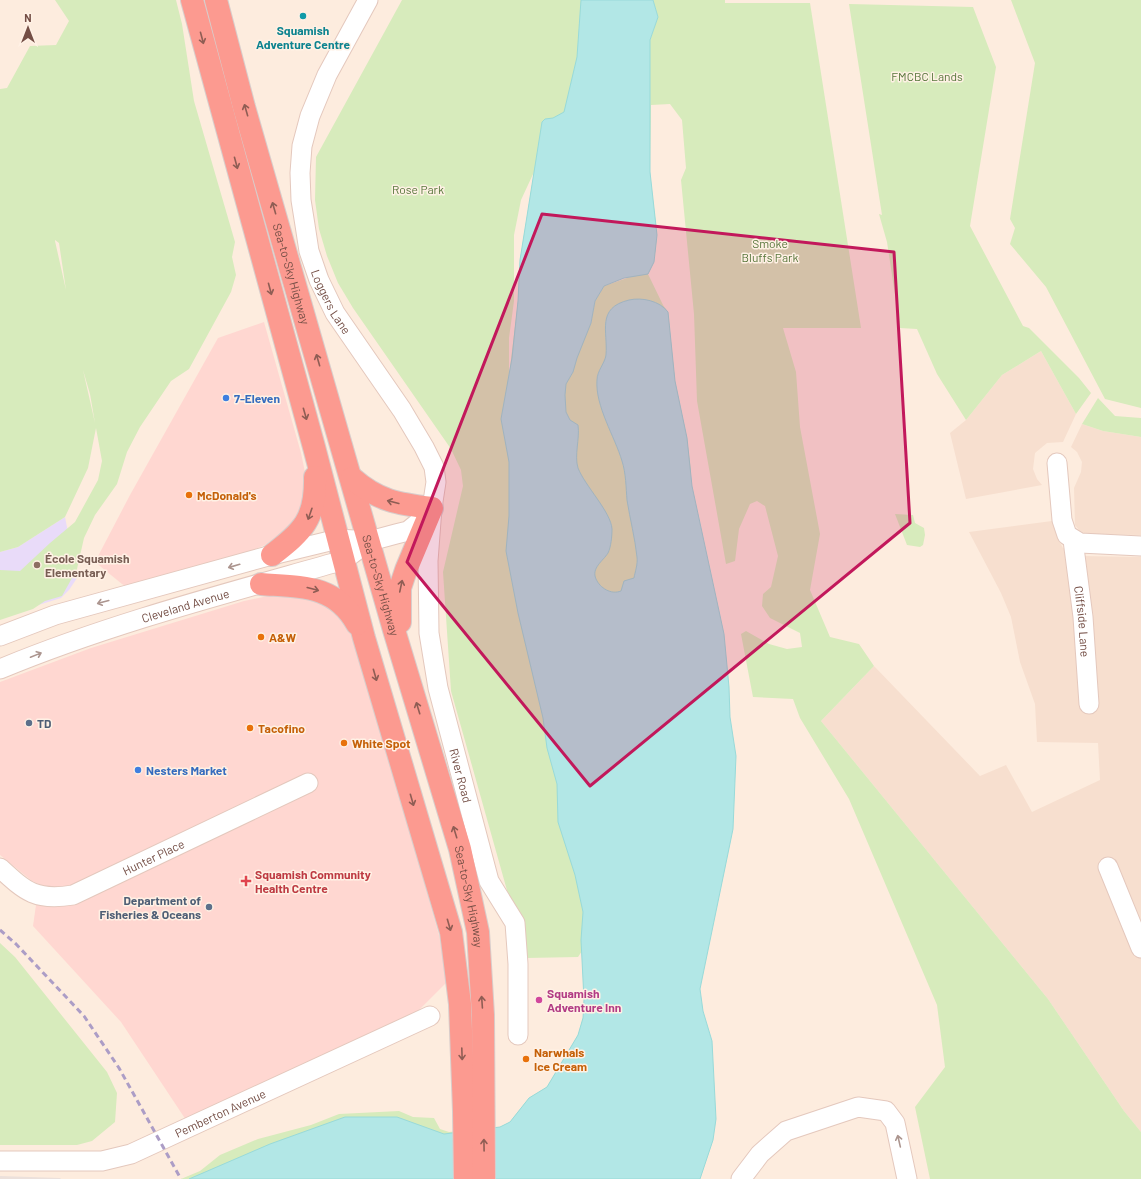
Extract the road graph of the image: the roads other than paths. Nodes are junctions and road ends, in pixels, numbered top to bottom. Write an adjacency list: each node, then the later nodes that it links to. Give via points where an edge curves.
1 (192, 0): 4 (highway, one-way to 4)
2 (216, 0): 6 (highway, Sea-to-Sky Highway, one-way to 2, via 244,107)
3 (368, 0): 7 (street, Loggers Lane, via 327,75 310,116 302,146 301,200 309,251 335,313 402,410 434,467 436,482)
4 (314, 448): 8 (highway); 12 (highway, one-way to 12, via 316,485 308,520 303,530)
5 (1057, 464): 9 (street, via 1064,528)
6 (352, 478): 7 (highway, one-way to 6, via 386,500 365,490); 10 (highway, Sea-to-Sky Highway)
7 (432, 508): 10 (street, Cleveland Avenue, via 408,531); 17 (highway, one-way to 7, via 400,588); 25 (street, River Road, via 428,561 429,633 438,688 489,881 515,923)
8 (338, 539): 10 (street, Cleveland Avenue); 12 (street, Cleveland Avenue); 13 (highway, Sea-to-Sky Highway)
9 (1073, 540): 11 (street, via 1090,544); 19 (street, Cliffside Lane, via 1083,617)
10 (370, 541): 13 (street, Cleveland Avenue); 17 (highway, Sea-to-Sky Highway)
11 (1141, 546)
12 (272, 555): 15 (street, Cleveland Avenue, one-way to 15, via 55,615)
13 (344, 560): 14 (street, Cleveland Avenue); 16 (highway, Sea-to-Sky Highway)
14 (260, 584): 16 (highway, one-way to 16, via 313,588 329,595 343,604 354,618); 18 (street, Cleveland Avenue, one-way to 14, via 81,638)
15 (0, 636)
16 (364, 638): 26 (highway, Sea-to-Sky Highway, one-way to 26, via 451,932)
17 (401, 653): 26 (highway, Sea-to-Sky Highway, one-way to 17, via 483,1015 478,932 460,849)
18 (0, 670)
19 (1090, 704)
20 (308, 783): 22 (street, Hunter Place, via 73,895 56,898 30,892)
21 (1108, 867): 23 (street)
22 (0, 868)
23 (1141, 948)
24 (430, 1016): 27 (street, Pemberton Avenue, via 131,1154 102,1161)
25 (518, 1035)
26 (474, 1111): 28 (highway, Sea-to-Sky Highway); 29 (highway, Sea-to-Sky Highway, one-way to 26)
27 (0, 1161)
28 (465, 1179)
29 (484, 1179)
30 (741, 1179): 31 (street, one-way to 30, via 895,1123 886,1111 858,1107 786,1131 760,1154)
31 (907, 1179)

